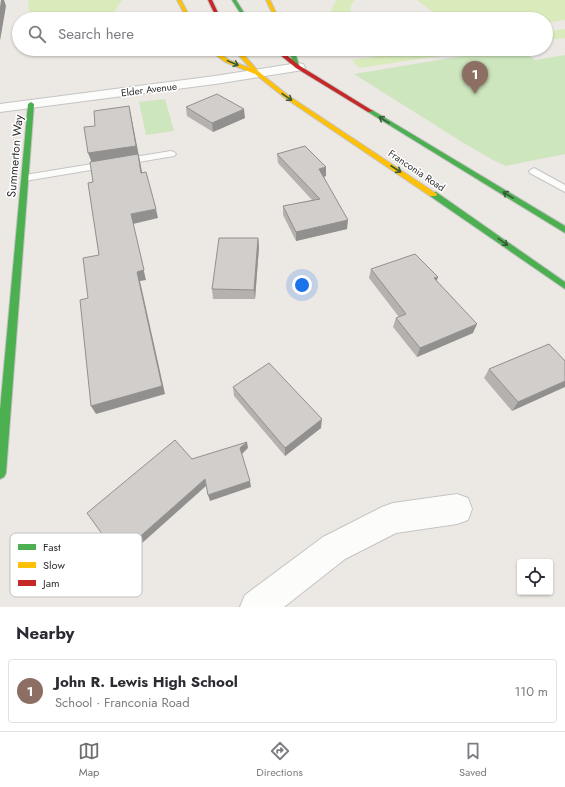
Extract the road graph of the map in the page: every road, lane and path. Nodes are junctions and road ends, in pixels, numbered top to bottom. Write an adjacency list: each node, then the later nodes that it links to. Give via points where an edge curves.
1 (179, 0): 5 (main road)
2 (210, 0): 6 (main road)
3 (234, 0): 7 (main road)
4 (268, 0): 8 (main road)
5 (185, 12)
6 (216, 12)
7 (242, 12)
8 (274, 12)
9 (220, 56): 14 (main road, Franconia Road, one-way to 14)
10 (241, 56): 14 (main road, Franconia Road)
11 (285, 56): 13 (main road)
12 (294, 56): 13 (main road)
13 (298, 66): 14 (street, Elder Avenue); 21 (main road, one-way to 13)
14 (256, 73): 15 (street, Elder Avenue); 22 (main road, Franconia Road, one-way to 22, via 287,97)
15 (31, 104): 16 (street, Elder Avenue); 19 (main road, Summerton Way)
16 (0, 108)
17 (171, 154): 19 (lane)
18 (534, 171): 20 (lane)
19 (25, 178): 23 (main road, Summerton Way)
20 (565, 189)
21 (565, 230)
22 (565, 286)
23 (0, 473)
24 (457, 509): 25 (street, via 393,518 334,548)
25 (257, 607)

